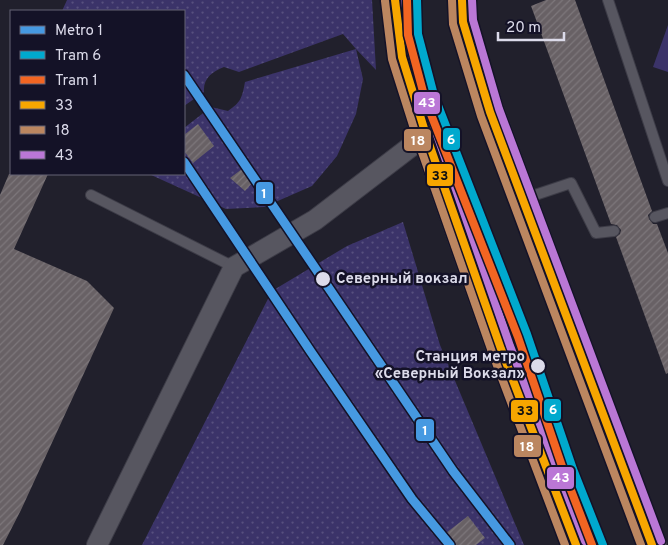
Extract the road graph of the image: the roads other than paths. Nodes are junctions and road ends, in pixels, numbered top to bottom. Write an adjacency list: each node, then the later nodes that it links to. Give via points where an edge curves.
1 (395, 0): 4 (main road, via 402,57)
2 (462, 0): 7 (main road, via 463,22 490,112)
3 (608, 0): 5 (lane)
4 (426, 135): 11 (street, via 315,220); 13 (main road, via 501,349)
5 (668, 181)
6 (91, 195): 11 (lane)
7 (522, 200): 10 (lane, via 571,183 596,234); 14 (main road)
8 (668, 212): 9 (lane)
9 (655, 217)
10 (614, 231)
11 (234, 267): 12 (street)
12 (97, 545)
13 (576, 545)
14 (652, 545)

